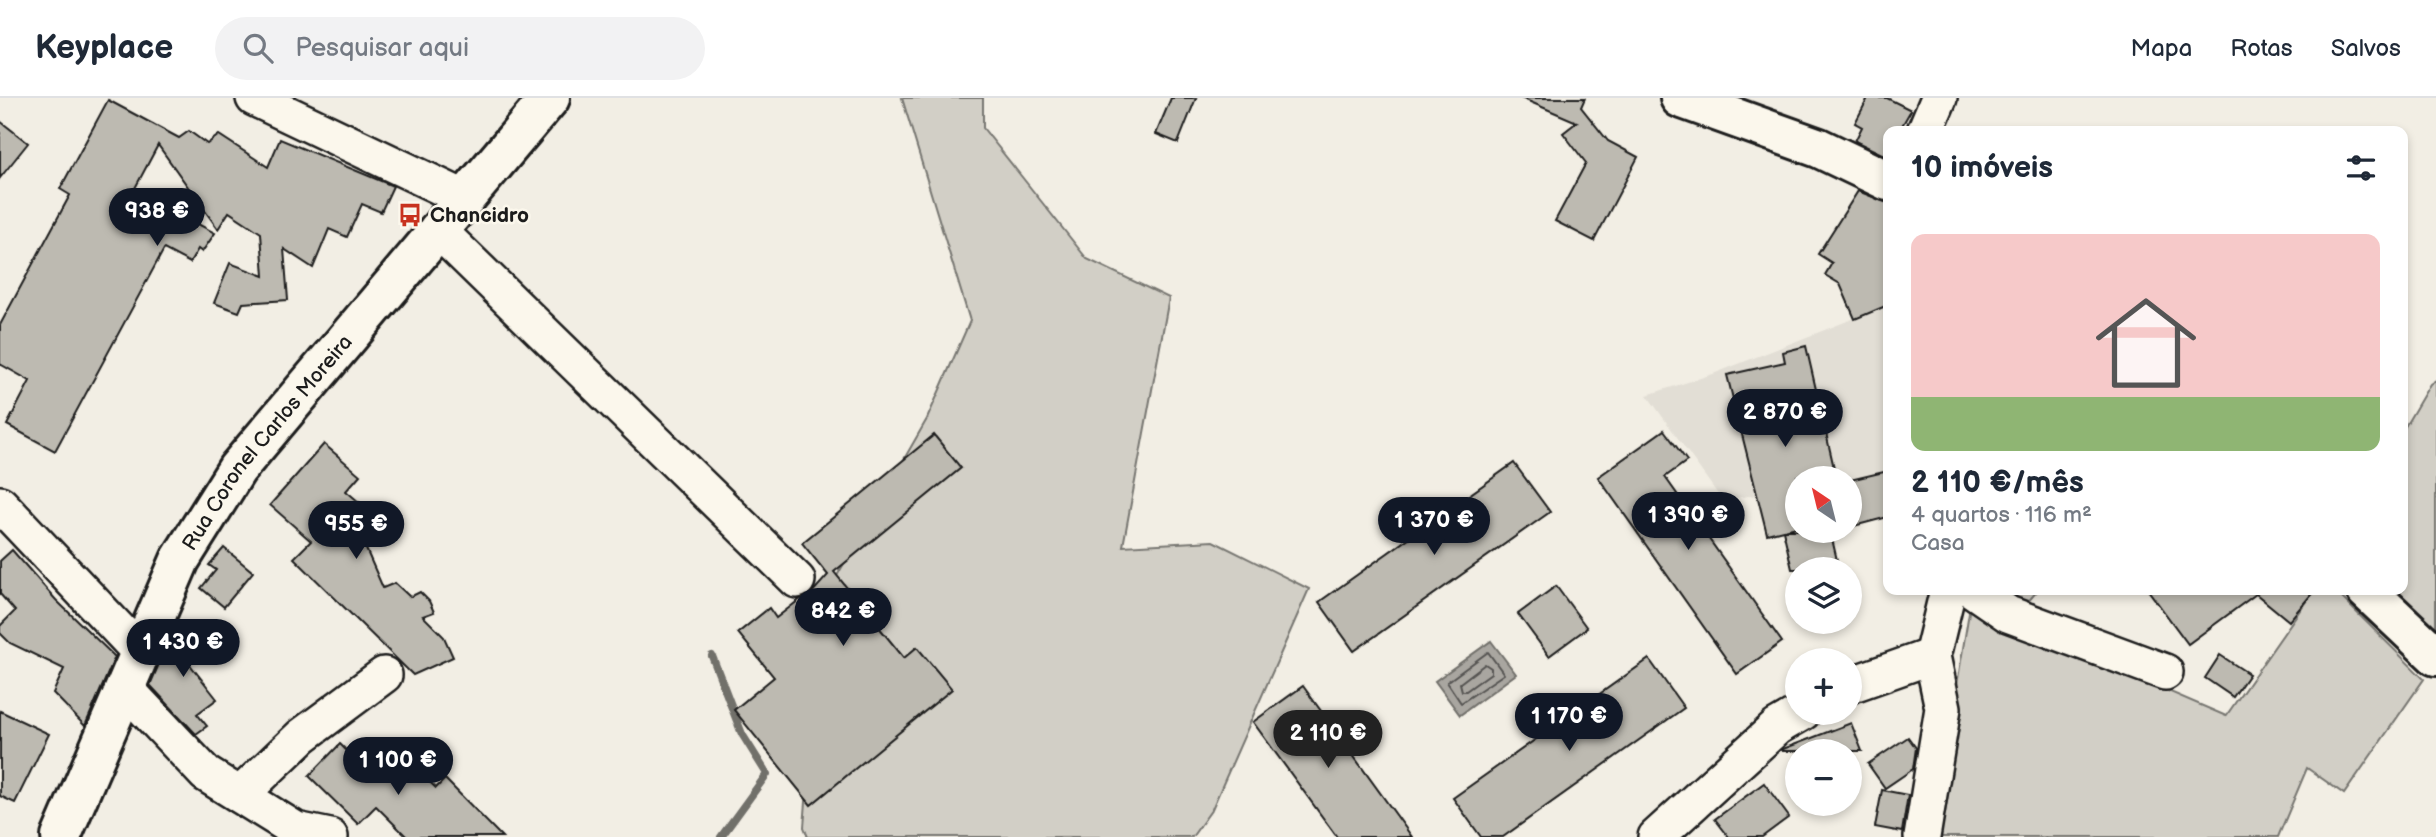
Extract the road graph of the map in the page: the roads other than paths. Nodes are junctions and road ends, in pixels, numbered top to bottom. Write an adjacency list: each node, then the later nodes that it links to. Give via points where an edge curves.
1 (254, 98): 7 (street)
2 (550, 98): 7 (main road, Rua Coronel Carlos Moreira)
3 (1680, 98): 6 (main road, via 1819,148)
4 (1940, 98): 5 (street)
5 (1927, 126)
6 (1883, 179)
7 (464, 198): 8 (main road, Rua Coronel Carlos Moreira)
8 (437, 229): 10 (street); 14 (main road, Rua Coronel Carlos Moreira, via 237,469 180,561)
9 (0, 504): 14 (street)
10 (797, 580)
11 (1947, 595): 15 (street)
12 (1980, 595): 17 (street, via 2008,614)
13 (2371, 595): 16 (main road)
14 (140, 652): 20 (main road, Rua Coronel Carlos Moreira)
15 (1932, 656): 19 (street); 27 (street, via 1943,708)
16 (2436, 656)
17 (2165, 672)
18 (384, 675): 22 (street, via 302,736)
19 (1862, 681)
20 (125, 688): 22 (street, via 206,775); 24 (main road, Rua Coronel Carlos Moreira)
21 (1785, 722): 26 (street)
22 (240, 796): 23 (street)
23 (295, 834): 25 (street)
24 (61, 837)
25 (330, 837)
26 (1656, 837)
27 (1922, 837)

